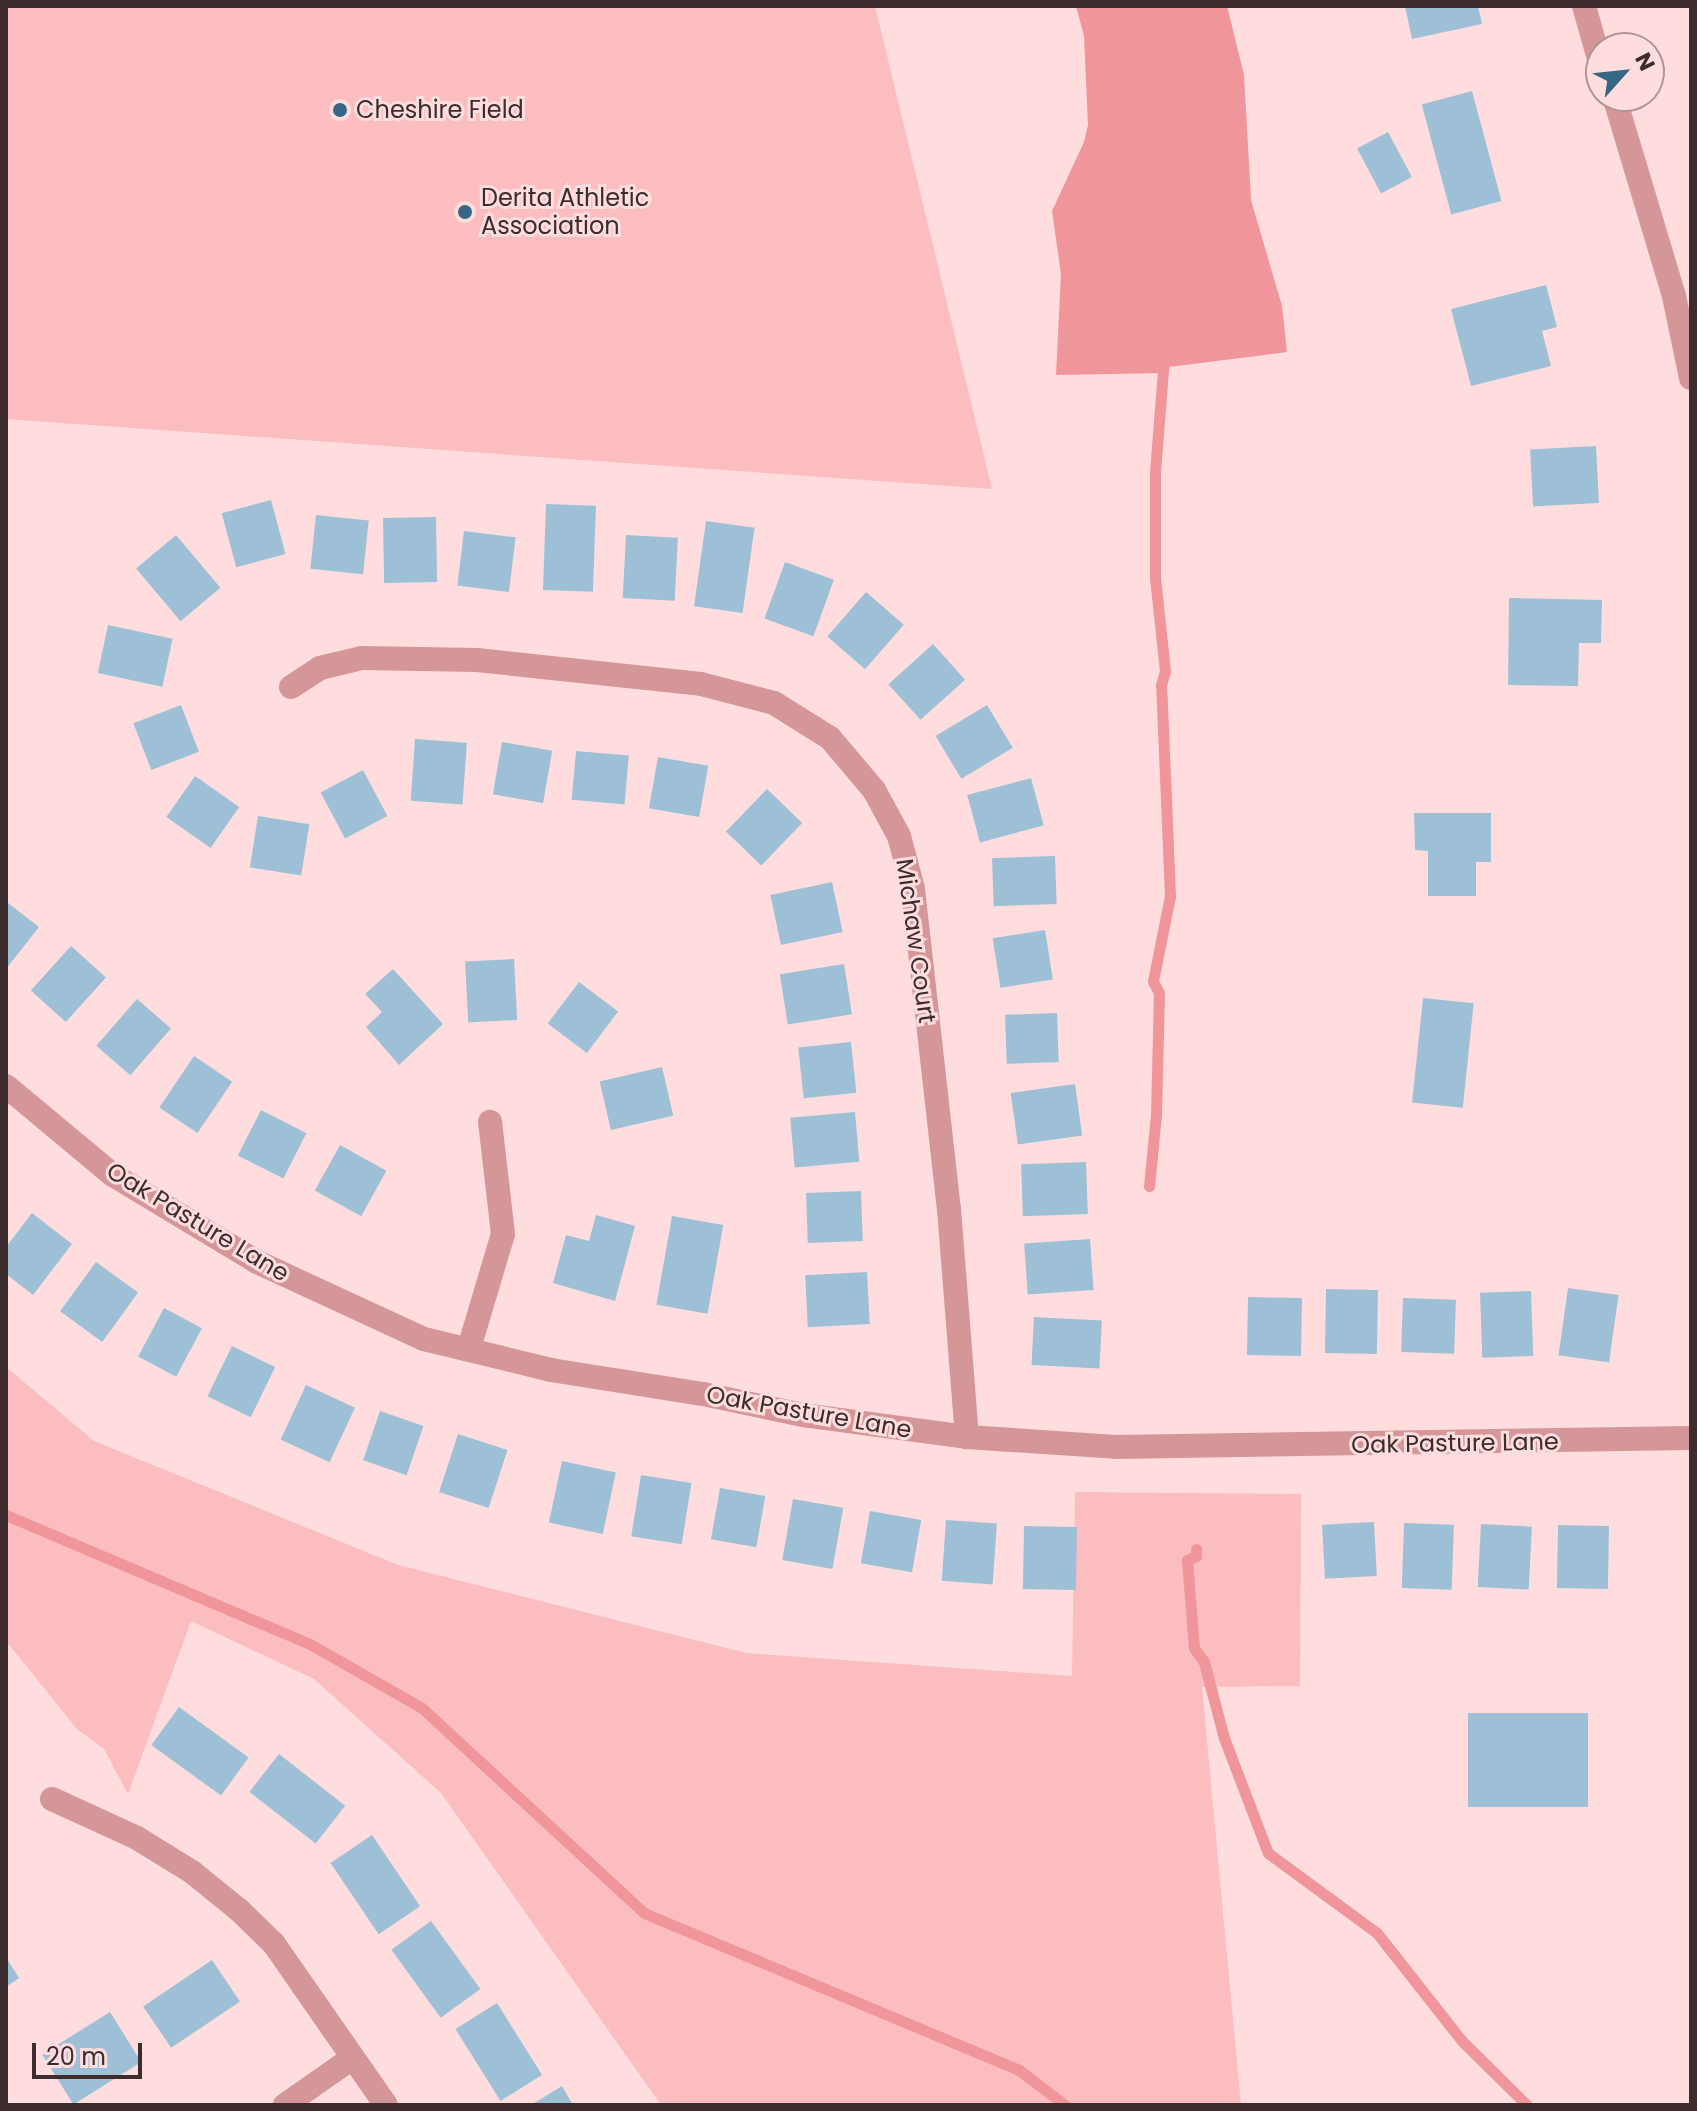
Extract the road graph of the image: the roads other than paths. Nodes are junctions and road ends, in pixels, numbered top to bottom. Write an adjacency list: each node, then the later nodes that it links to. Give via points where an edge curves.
1 (1584, 6): 2 (street)
2 (1591, 32)
3 (1619, 112): 4 (street, via 1674,296)
4 (1691, 378)
5 (291, 687): 9 (street, Michaw Court, via 320,668 362,658 477,660 701,684 774,703 830,738 874,790 899,836 913,889 949,1209)
6 (6, 1086): 8 (street, Oak Pasture Lane, via 113,1175 257,1262 424,1339)
7 (490, 1122): 8 (street, via 503,1234)
8 (469, 1348): 9 (street, Oak Pasture Lane, via 551,1370 803,1415)
9 (967, 1437): 10 (street, Oak Pasture Lane, via 1169,1448)
10 (1691, 1438)
11 (52, 1799): 12 (street, via 137,1838 239,1910 274,1944)
12 (352, 2058): 13 (street); 14 (street)
13 (285, 2105)
14 (386, 2105)

